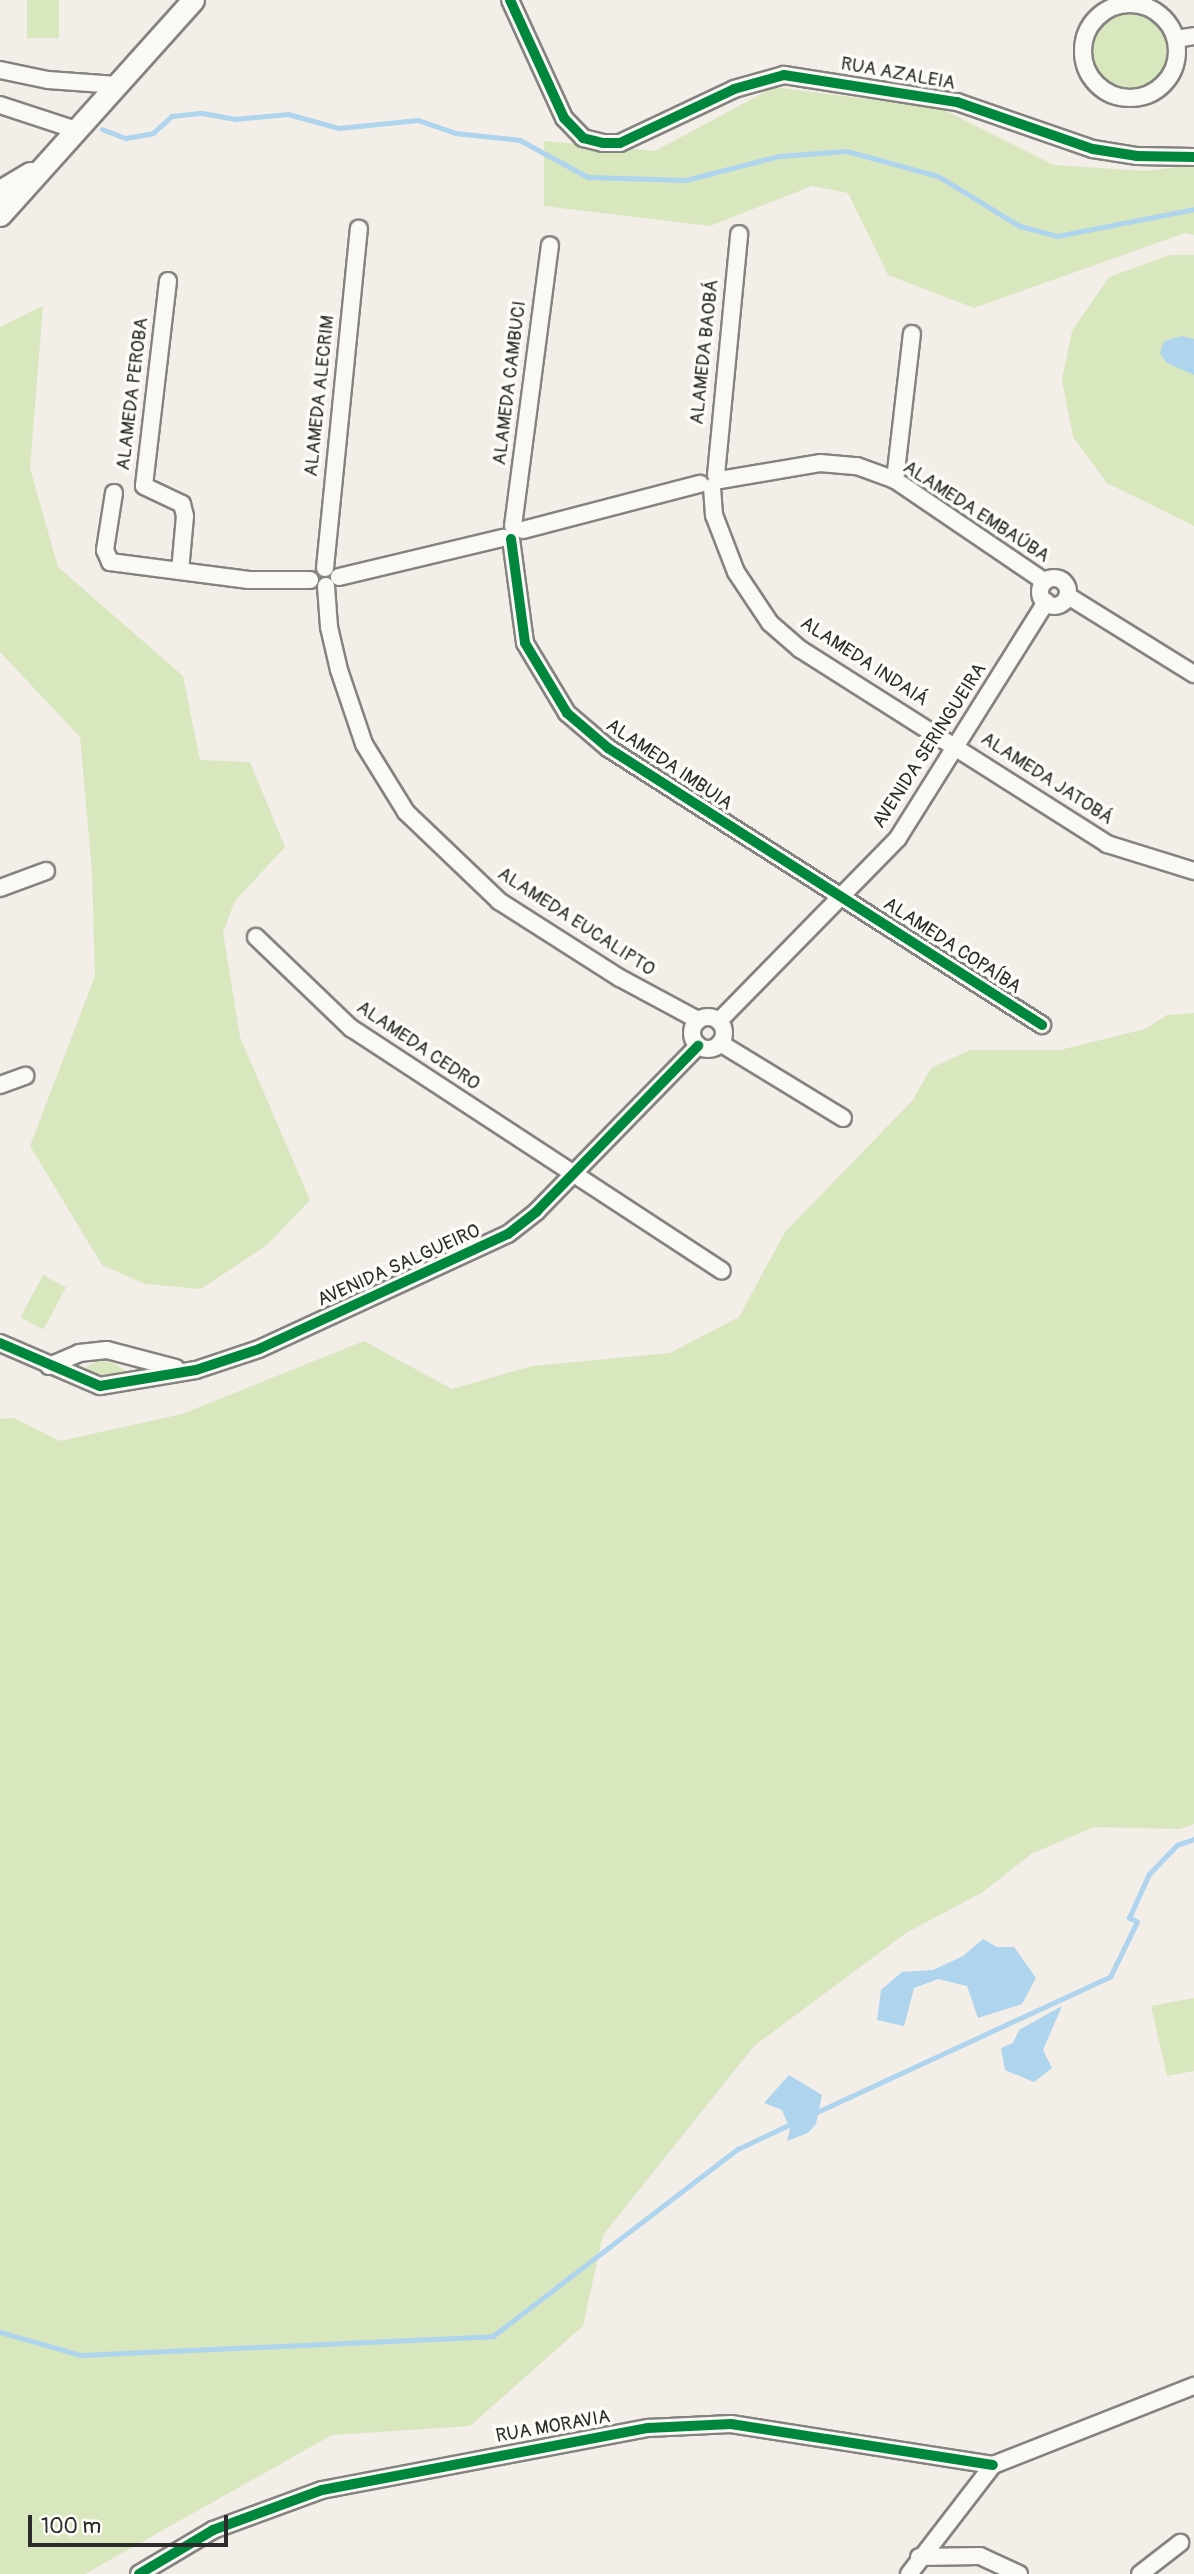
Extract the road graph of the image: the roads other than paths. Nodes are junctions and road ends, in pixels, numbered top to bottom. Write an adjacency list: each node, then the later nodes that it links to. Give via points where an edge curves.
1 (193, 0): 6 (main road)
2 (510, 0): 9 (street, RUA AZALEIA, via 564,118 583,138 603,143 620,143 733,89 784,75 957,102 1093,149 1137,156)
3 (1194, 36): 4 (street)
4 (1176, 39): 4 (street, via 1169,25 1152,10 1129,4 1114,6 1089,26 1082,56 1095,84 1115,96 1138,98 1153,93 1169,77 1177,55)
5 (0, 70): 6 (street, via 48,80)
6 (117, 85): 8 (main road)
7 (0, 105): 8 (street)
8 (79, 131): 10 (main road)
9 (1194, 157)
10 (53, 159): 11 (main road); 12 (main road)
11 (0, 191)
12 (0, 215)
13 (359, 229): 23 (street, ALAMEDA ALECRIM)
14 (739, 234): 19 (street, ALAMEDA BAOBÁ)
15 (550, 245): 21 (street, ALAMEDA CAMBUCI)
16 (167, 281): 22 (street, ALAMEDA PEROBA, via 144,486 182,504)
17 (912, 334): 18 (street)
18 (895, 480): 19 (street, ALAMEDA EMBAÚBA, via 857,466 820,463); 24 (street, ALAMEDA EMBAÚBA)
19 (712, 482): 21 (street, ALAMEDA EMBAÚBA); 28 (street, ALAMEDA INDAIÁ, via 723,543 770,623 800,649)
20 (114, 493): 22 (street, via 105,550 110,562)
21 (512, 533): 23 (street, ALAMEDA EMBAÚBA); 32 (street, ALAMEDA IMBUIA, via 525,643 567,713 608,748)
22 (180, 571): 23 (street, via 249,580)
23 (330, 577): 34 (street, ALAMEDA EUCALIPTO, via 328,627 338,670 382,778 406,811 499,901 620,978)
24 (1045, 582): 25 (street, via 1062,580); 26 (street, via 1041,590)
25 (1068, 596): 26 (street, via 1059,605); 27 (street)
26 (1046, 602): 28 (street, AVENIDA SERINGUEIRA)
27 (1194, 674)
28 (957, 747): 29 (street, ALAMEDA JATOBÁ, via 1108,844); 32 (street, AVENIDA SERINGUEIRA, via 898,838)
29 (1194, 870)
30 (46, 871): 31 (street)
31 (0, 888)
32 (843, 896): 35 (street, AVENIDA SERINGUEIRA); 36 (street, ALAMEDA COPAÍBA)
33 (257, 937): 42 (street, ALAMEDA CEDRO, via 351,1028)
34 (698, 1020): 35 (street); 38 (street, via 691,1034)
35 (719, 1021): 37 (street, via 724,1034)
36 (1042, 1025)
37 (720, 1043): 38 (street, via 711,1049); 41 (street)
38 (698, 1045): 42 (street, AVENIDA SALGUEIRO)
39 (25, 1076): 40 (street)
40 (0, 1085)
41 (843, 1118)
42 (571, 1172): 43 (street, ALAMEDA CEDRO); 48 (street, AVENIDA SALGUEIRO, via 537,1211 473,1253 259,1349)
43 (722, 1271)
44 (0, 1343): 47 (street)
45 (79, 1353): 46 (street, AVENIDA SALGUEIRO, via 107,1350); 47 (street, AVENIDA SALGUEIRO); 49 (street)
46 (132, 1359): 48 (street, AVENIDA SALGUEIRO); 50 (street)
47 (49, 1366): 49 (street, AVENIDA SALGUEIRO)
48 (196, 1370): 50 (street, AVENIDA SALGUEIRO)
49 (76, 1375): 50 (street, AVENIDA SALGUEIRO, via 100,1386)
50 (133, 1381)
51 (1190, 2394): 52 (street)
52 (993, 2465): 54 (street); 55 (street, RUA MORAVIA, via 731,2424 648,2428 322,2490 213,2530)
53 (1180, 2543): 58 (street)
54 (919, 2557): 56 (street); 57 (street, via 980,2556)
55 (139, 2574)
56 (909, 2574)
57 (1019, 2574)
58 (1140, 2574)

